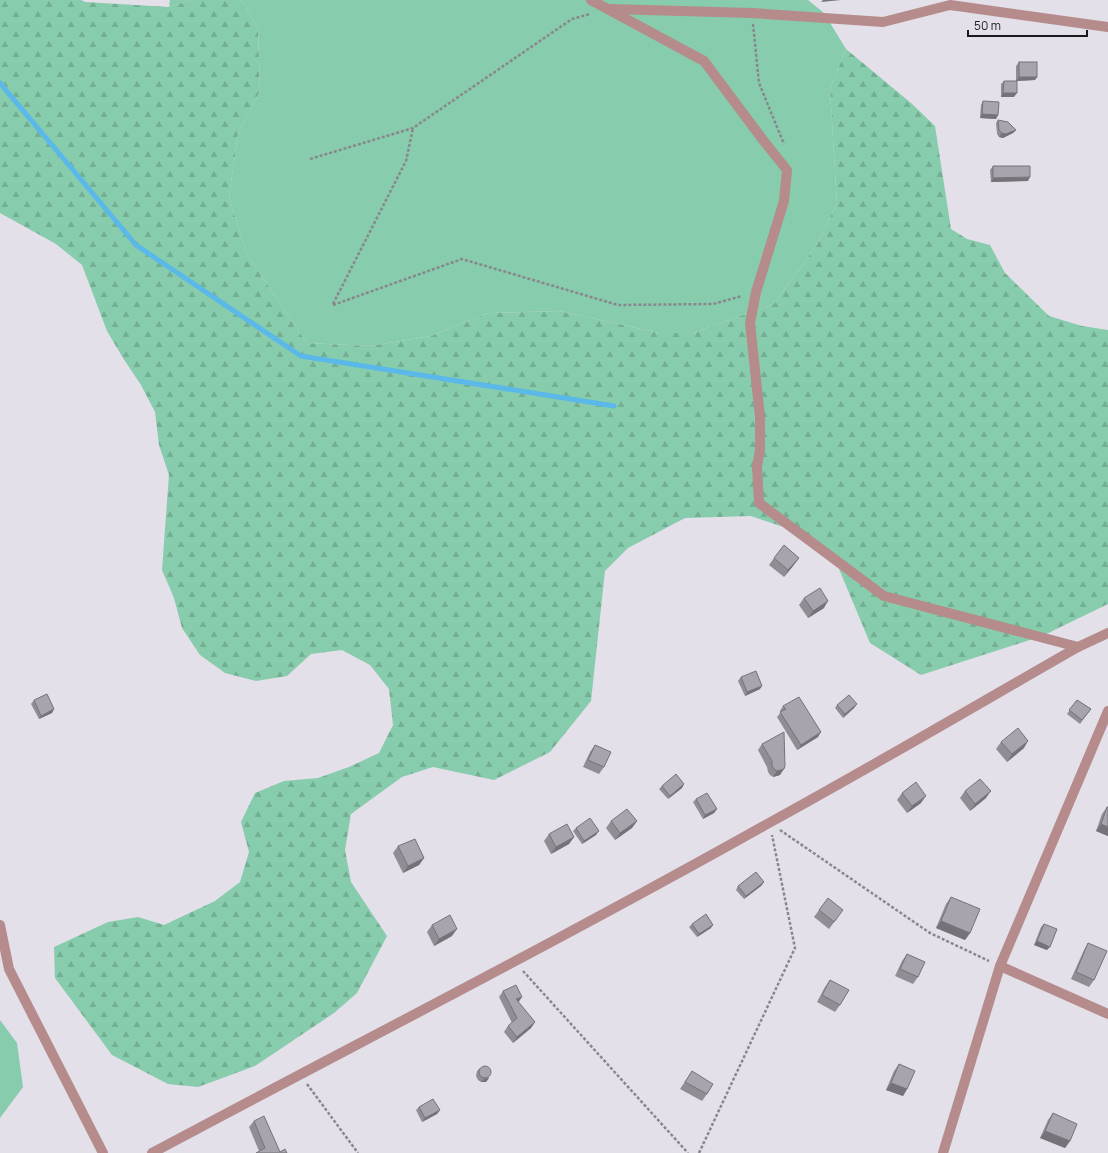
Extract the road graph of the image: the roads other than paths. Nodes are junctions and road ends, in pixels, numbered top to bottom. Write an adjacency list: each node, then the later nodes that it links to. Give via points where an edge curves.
1 (591, 0): 2 (street)
2 (608, 9): 3 (street, via 752,13 883,22 950,5); 5 (street, via 704,61 787,170 784,201 756,292 750,323 760,417 757,467 759,503 884,596)
3 (1108, 27)
4 (1108, 633): 5 (street)
5 (1078, 647): 11 (street, via 770,823 514,962)
6 (1108, 711): 8 (street)
7 (0, 925): 10 (street, via 9,969)
8 (1000, 966): 9 (street); 12 (street)
9 (1108, 1014)
10 (103, 1153)
11 (152, 1153)
12 (943, 1153)

